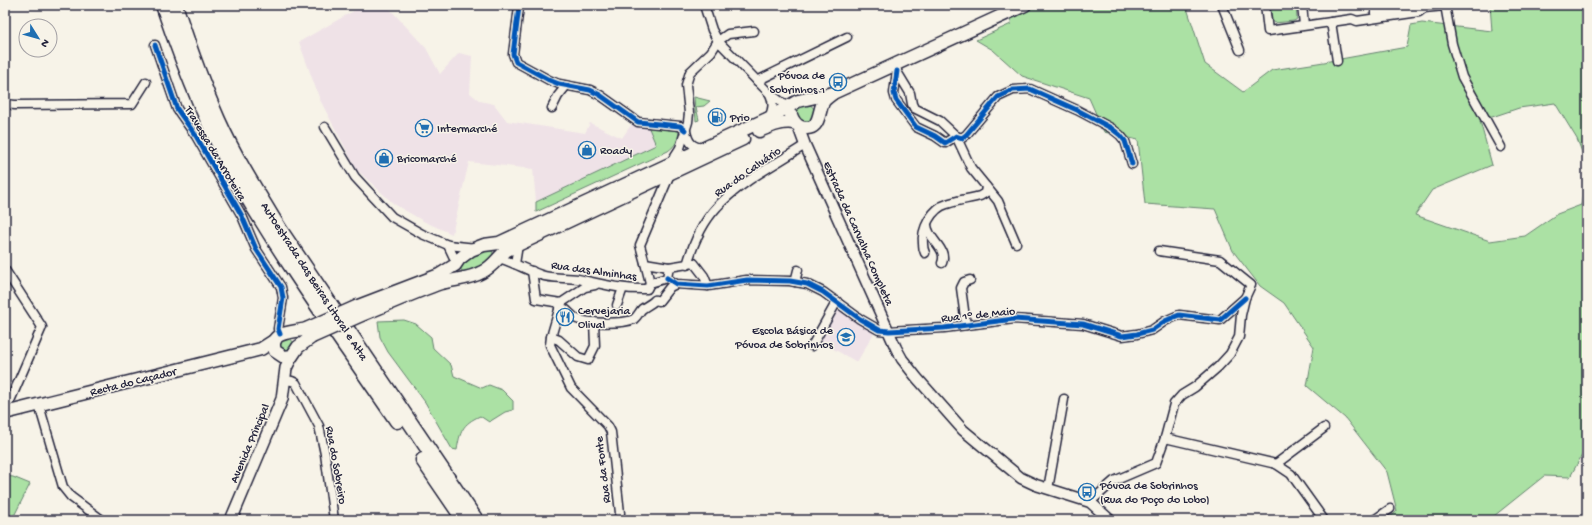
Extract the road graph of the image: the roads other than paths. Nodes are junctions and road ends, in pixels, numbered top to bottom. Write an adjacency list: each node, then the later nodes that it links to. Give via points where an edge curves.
1 (163, 5): 97 (highway, Autoestrada das Beiras Litoral e Alta, via 183,63 210,128 241,186 306,290)
2 (174, 5): 98 (highway, Autoestrada das Beiras Litoral e Alta, via 218,121 250,180 280,230)
3 (704, 5): 14 (street)
4 (1025, 5): 18 (main road)
5 (1222, 5): 16 (street)
6 (1265, 5): 11 (street, via 1268,31)
7 (1302, 5): 11 (street)
8 (1445, 6): 10 (street, via 1357,21 1352,19); 36 (street, via 1452,44 1462,77)
9 (519, 7): 21 (street, via 513,54 516,62 540,76)
10 (1331, 22): 11 (street); 17 (street)
11 (1304, 26)
12 (754, 31): 14 (street, via 728,34)
13 (847, 37): 19 (street)
14 (718, 41): 19 (street); 33 (street, via 687,78 689,113)
15 (155, 45): 81 (street, Travessa da Arroteira, via 177,109 196,136 242,216 256,249 282,287)
16 (1240, 50)
17 (1337, 62)
18 (895, 68): 23 (main road); 34 (street, via 910,93 914,108 940,121); 34 (street, via 896,100 916,127 945,143)
19 (757, 81): 22 (street)
20 (146, 82): 25 (street, via 132,104)
21 (566, 86): 27 (street); 33 (street, via 600,94 638,122 680,126)
22 (769, 93): 26 (street); 29 (street, via 773,101)
23 (833, 93): 24 (main road); 28 (main road, via 824,101)
24 (807, 99): 26 (main road); 28 (main road, via 816,103)
25 (5, 104)
26 (791, 106): 29 (main road); 30 (main road, via 791,114)
27 (552, 108)
28 (820, 111): 32 (main road, via 818,120)
29 (769, 118): 37 (main road)
30 (796, 124): 32 (main road); 35 (street, Estrada da Carvalha Completa); 39 (main road, via 786,122 772,125)
31 (325, 127): 45 (street, via 357,180 392,217)
32 (812, 127): 35 (street, via 805,134)
33 (686, 130): 37 (street, via 687,140); 39 (street)
34 (956, 136): 38 (street, via 962,138 966,135 994,101 1005,92 1030,89 1111,128 1125,141); 41 (street, via 971,168)
35 (805, 145): 56 (street, Rua do Calvário, via 742,186 716,208 703,226); 78 (street, Estrada da Carvalha Completa)
36 (1502, 147)
37 (703, 148): 39 (main road)
38 (1132, 164)
39 (670, 168): 40 (main road); 42 (street); 46 (main road)
40 (648, 184): 42 (street, via 656,190); 47 (main road)
41 (986, 187): 43 (street, via 985,193 980,196 940,207 932,214); 44 (street, via 998,201)
42 (659, 197): 54 (street, via 640,245)
43 (927, 224): 50 (street, via 922,244); 52 (street, via 928,231 944,252)
44 (1016, 243)
45 (448, 245): 48 (street); 53 (street)
46 (491, 245): 48 (main road); 51 (main road, via 497,249)
47 (518, 245): 51 (main road); 55 (street)
48 (476, 248): 53 (main road)
49 (1159, 251): 70 (street, via 1220,260 1250,285)
50 (925, 253)
51 (498, 258): 55 (street); 61 (main road, via 483,272)
52 (942, 262)
53 (456, 263): 61 (main road, via 456,273); 75 (main road, via 439,275)
54 (645, 263): 57 (street); 67 (street)
55 (515, 264): 60 (street, Rua das Alminhas)
56 (687, 265): 57 (street); 68 (street, via 694,264)
57 (669, 267): 62 (street)
58 (5, 270): 87 (street, via 42,327)
59 (798, 270): 64 (street)
60 (532, 271): 65 (street, Rua das Alminhas, via 541,275); 74 (street, via 536,299)
61 (462, 277): 75 (main road)
62 (667, 278): 66 (street); 67 (street, Rua das Alminhas)
63 (970, 280): 77 (street, via 964,282 961,288)
64 (795, 282): 68 (street, via 747,280); 72 (street, via 807,284)
65 (598, 284): 69 (street, Rua das Alminhas); 74 (street, via 585,287)
66 (676, 284): 68 (street); 71 (street, via 670,287 659,301)
67 (649, 286): 69 (street, Rua das Alminhas, via 634,290); 71 (street)
68 (708, 286)
69 (623, 288): 73 (street)
70 (1245, 298): 77 (street, Rua 1° de Maio, via 1220,320 1179,315 1165,320 1152,330 1122,336 1083,324 1014,319); 89 (street, via 1240,336 1230,354 1174,404)
71 (654, 300): 76 (street, via 630,320)
72 (837, 301): 78 (street, via 860,319); 82 (street)
73 (617, 305)
74 (560, 306): 76 (street, via 578,320); 80 (street)
75 (361, 310): 79 (main road, bridge)
76 (594, 322): 80 (street, via 595,346 588,360 578,357 559,340)
77 (966, 325): 78 (street, Rua 1° de Maio, via 944,328)
78 (884, 328): 91 (street, Estrada da Carvalha Completa, via 902,359 963,430 1021,478)
79 (309, 333): 81 (main road); 83 (main road)
80 (550, 339): 99 (street, Rua da Fonte, via 556,359 571,388 611,432 620,513)
81 (279, 342): 83 (main road, via 284,358); 83 (main road, via 292,334 297,340); 84 (main road, Avenida Principal); 86 (main road, Recta do Caçador, via 261,349)
82 (812, 346)
83 (295, 352): 84 (main road, Avenida Principal, via 288,363)
84 (285, 377): 95 (main road, Avenida Principal, via 277,413); 96 (street, Rua do Sobreiro, via 296,383 319,426)
85 (1064, 399): 91 (street)
86 (33, 406): 87 (main road, Recta do Caçador); 94 (street, via 63,486 71,497)
87 (7, 407)
88 (1324, 428): 90 (street)
89 (1165, 438): 90 (street); 92 (street, via 1156,462 1114,481)
90 (1276, 464): 101 (street, via 1291,474)
91 (1048, 489): 92 (street, Estrada da Carvalha Completa)
92 (1090, 502): 100 (street)
93 (1390, 509): 102 (street)
94 (102, 520)
95 (231, 520)
96 (334, 520)
97 (464, 520)
98 (476, 520)
99 (618, 520)
100 (1110, 520)
101 (1324, 520)
102 (1374, 520)

